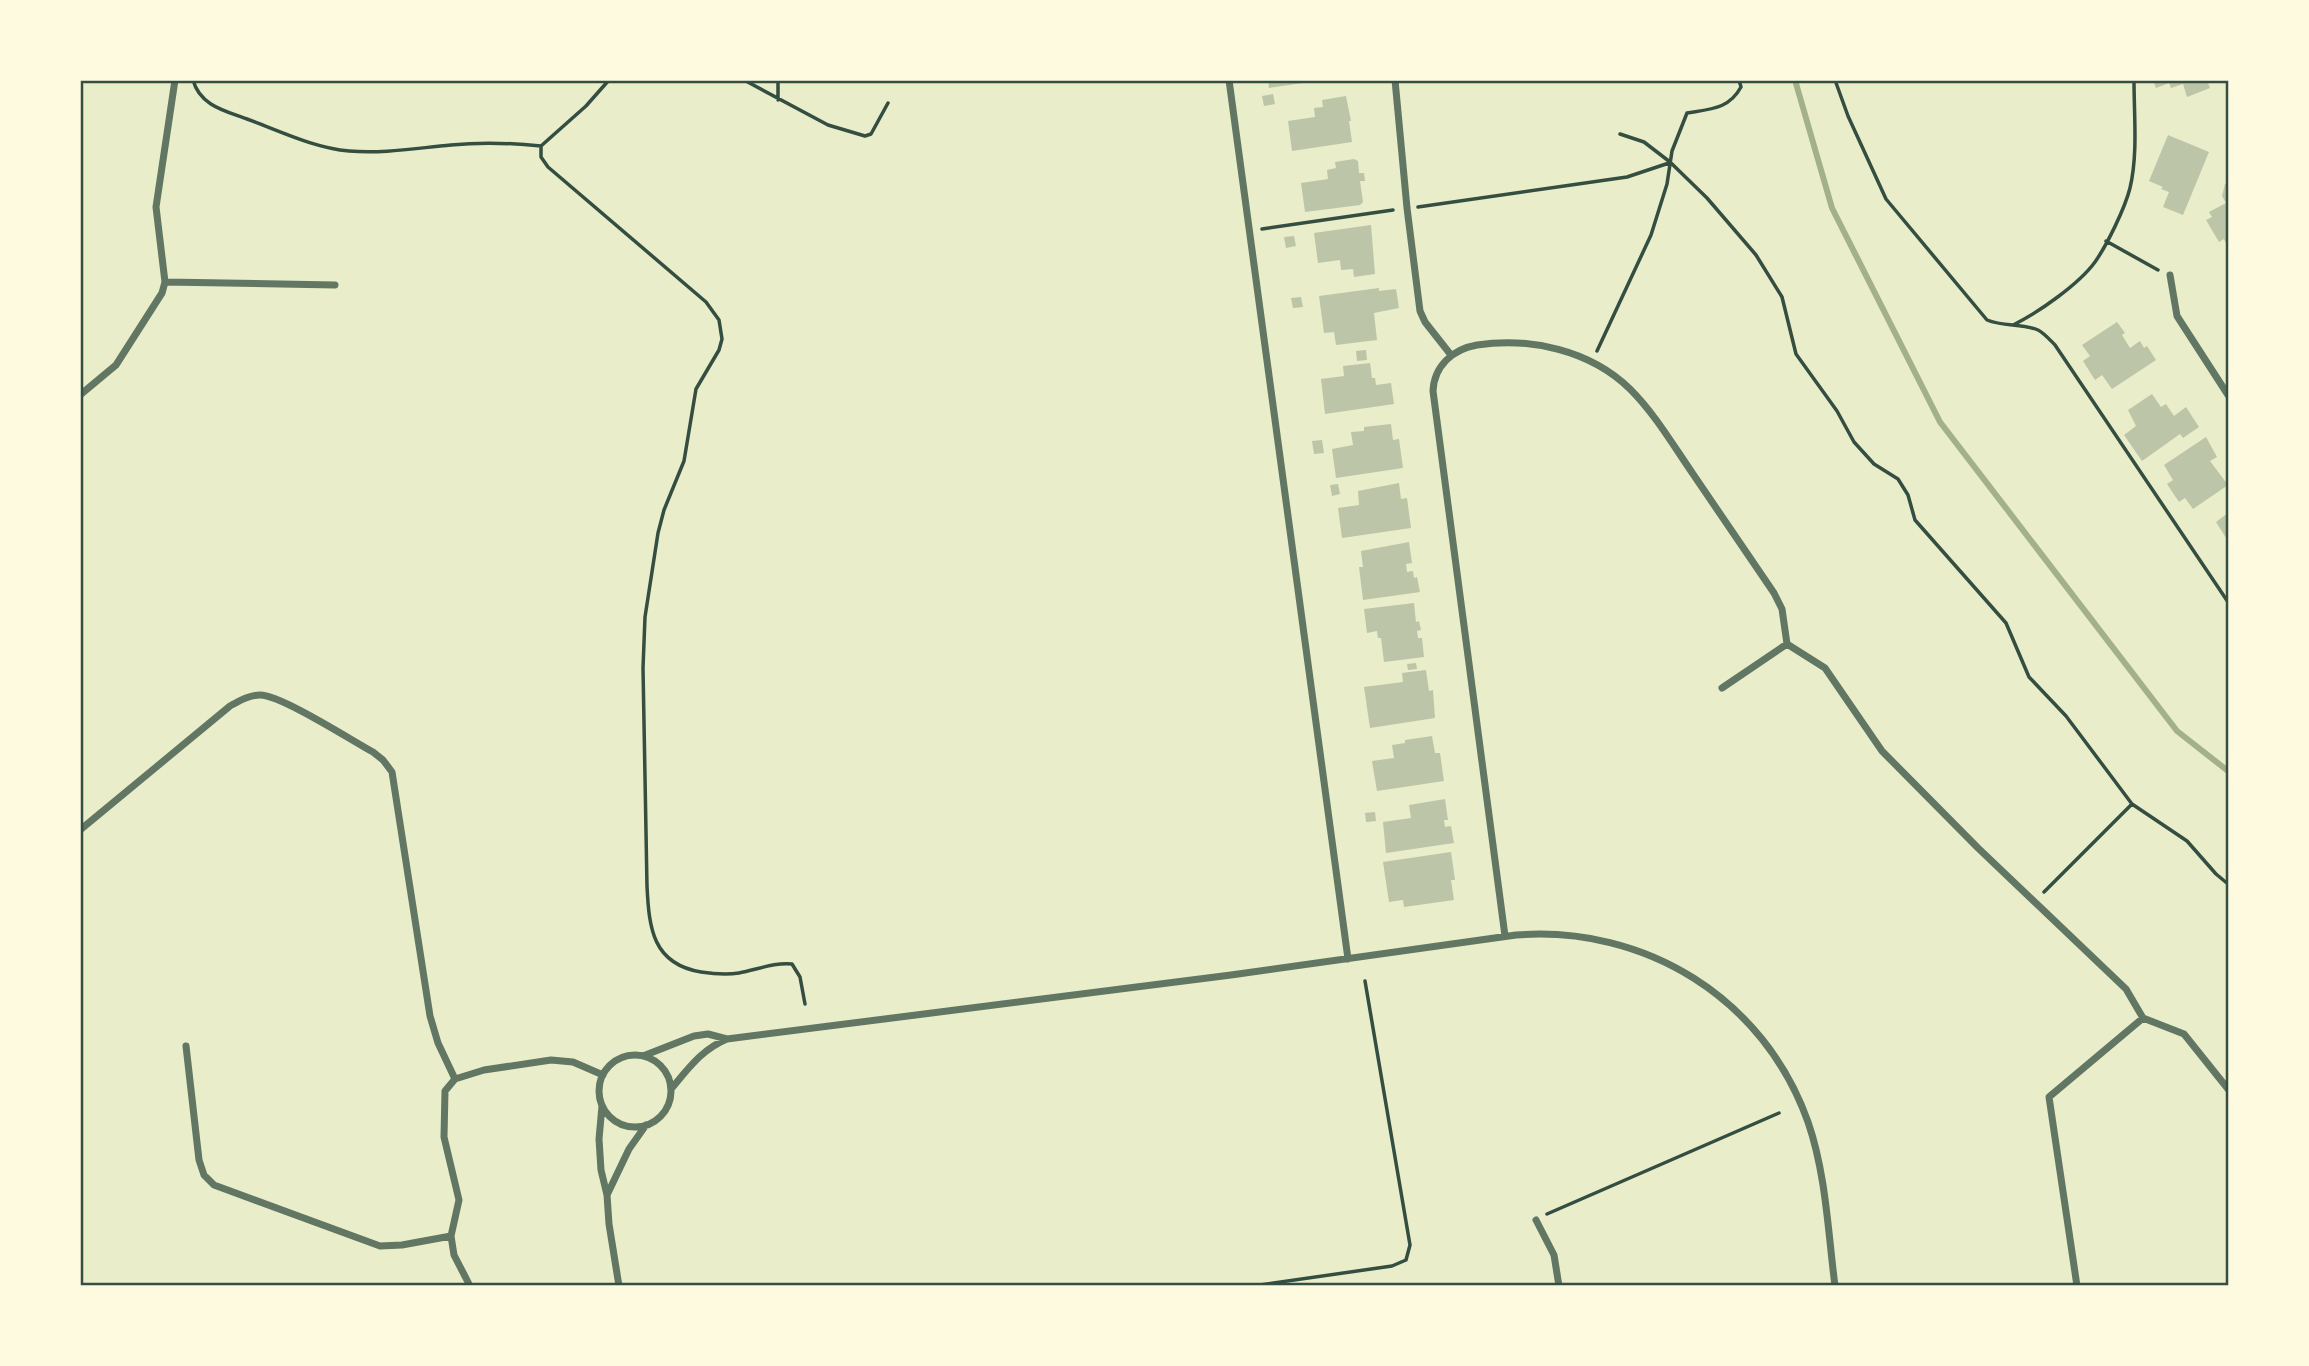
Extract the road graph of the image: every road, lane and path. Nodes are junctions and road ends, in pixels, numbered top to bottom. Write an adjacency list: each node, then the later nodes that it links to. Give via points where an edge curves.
1 (175, 80): 21 (street, via 156,207)
2 (193, 80): 15 (path, via 205,100 219,108 303,140 347,150 402,151 458,144)
3 (609, 80): 15 (path)
4 (753, 80): 11 (path)
5 (778, 80): 12 (path)
6 (1229, 80): 18 (street)
7 (1395, 80): 17 (street)
8 (1740, 80): 16 (path, via 1734,100 1688,113)
9 (1835, 80): 23 (path, via 1886,199 1987,320)
10 (2134, 80): 19 (path, via 2130,188)
11 (745, 82): 12 (path)
12 (778, 100): 13 (path, via 828,125 866,136)
13 (888, 103)
14 (1620, 134): 16 (path, via 1644,142)
15 (541, 146): 38 (path, via 548,167 706,302 722,331 720,347 695,393 683,464 658,533 645,617 647,887 654,935 671,961 696,971 727,974 792,964 800,977)
16 (1670, 162): 17 (path, via 1627,177); 25 (path, via 1651,234); 31 (path, via 1756,256 1782,297 1796,354 1854,442 1874,464 1898,479 1915,520 2006,624 2029,677 2066,716)
17 (1407, 208): 18 (path); 24 (street, via 1423,319)
18 (1250, 231): 36 (street)
19 (2106, 241): 20 (path); 23 (path, via 2078,280)
20 (2170, 275): 26 (street, via 2177,316)
21 (165, 282): 22 (street); 27 (street, via 116,365)
22 (335, 285)
23 (2014, 324): 28 (path, via 2040,331 2055,345)
24 (1451, 355): 25 (street, via 1476,345 1517,343 1564,350); 35 (street, via 1435,377 1433,396)
25 (1592, 362): 29 (street, via 1630,389 1668,438 1774,593 1782,609)
26 (2228, 395)
27 (80, 396)
28 (2228, 602)
29 (1787, 644): 30 (street); 34 (street, via 1825,668 1882,751)
30 (1721, 688)
31 (2132, 804): 33 (path, via 2187,841); 34 (path)
32 (80, 830): 44 (street, via 245,698 262,695 280,701 373,752 392,772 430,1016)
33 (2228, 884)
34 (2034, 902): 39 (street, via 2126,989)
35 (1505, 936): 36 (street); 57 (street, via 1574,935 1638,950 1700,982 1745,1020 1782,1067 1808,1122)
36 (1348, 958): 40 (street)
37 (1365, 981): 55 (path, via 1410,1245 1406,1259 1392,1266)
38 (804, 1004)
39 (2143, 1017): 46 (street, via 2184,1034); 58 (street, via 2049,1097)
40 (727, 1039): 42 (street, via 694,1036); 45 (street, via 700,1055)
41 (186, 1046): 52 (street, via 199,1160 214,1185 380,1246)
42 (643, 1056): 43 (street, via 618,1059); 45 (street, via 664,1071)
43 (603, 1075): 44 (street, via 556,1060 484,1070); 47 (street, via 599,1082)
44 (456, 1079): 52 (street, via 444,1091 443,1108 444,1137 459,1200)
45 (671, 1089): 49 (street, via 663,1113)
46 (2228, 1089)
47 (602, 1107): 49 (street, via 620,1124); 50 (street, via 599,1139)
48 (1779, 1113): 51 (path)
49 (646, 1125): 50 (street)
50 (607, 1195): 54 (street)
51 (1536, 1220): 56 (street, via 1554,1255)
52 (451, 1236): 53 (street, via 454,1255)
53 (470, 1286)
54 (619, 1286)
55 (1253, 1286)
56 (1559, 1286)
57 (1835, 1286)
58 (2077, 1286)

